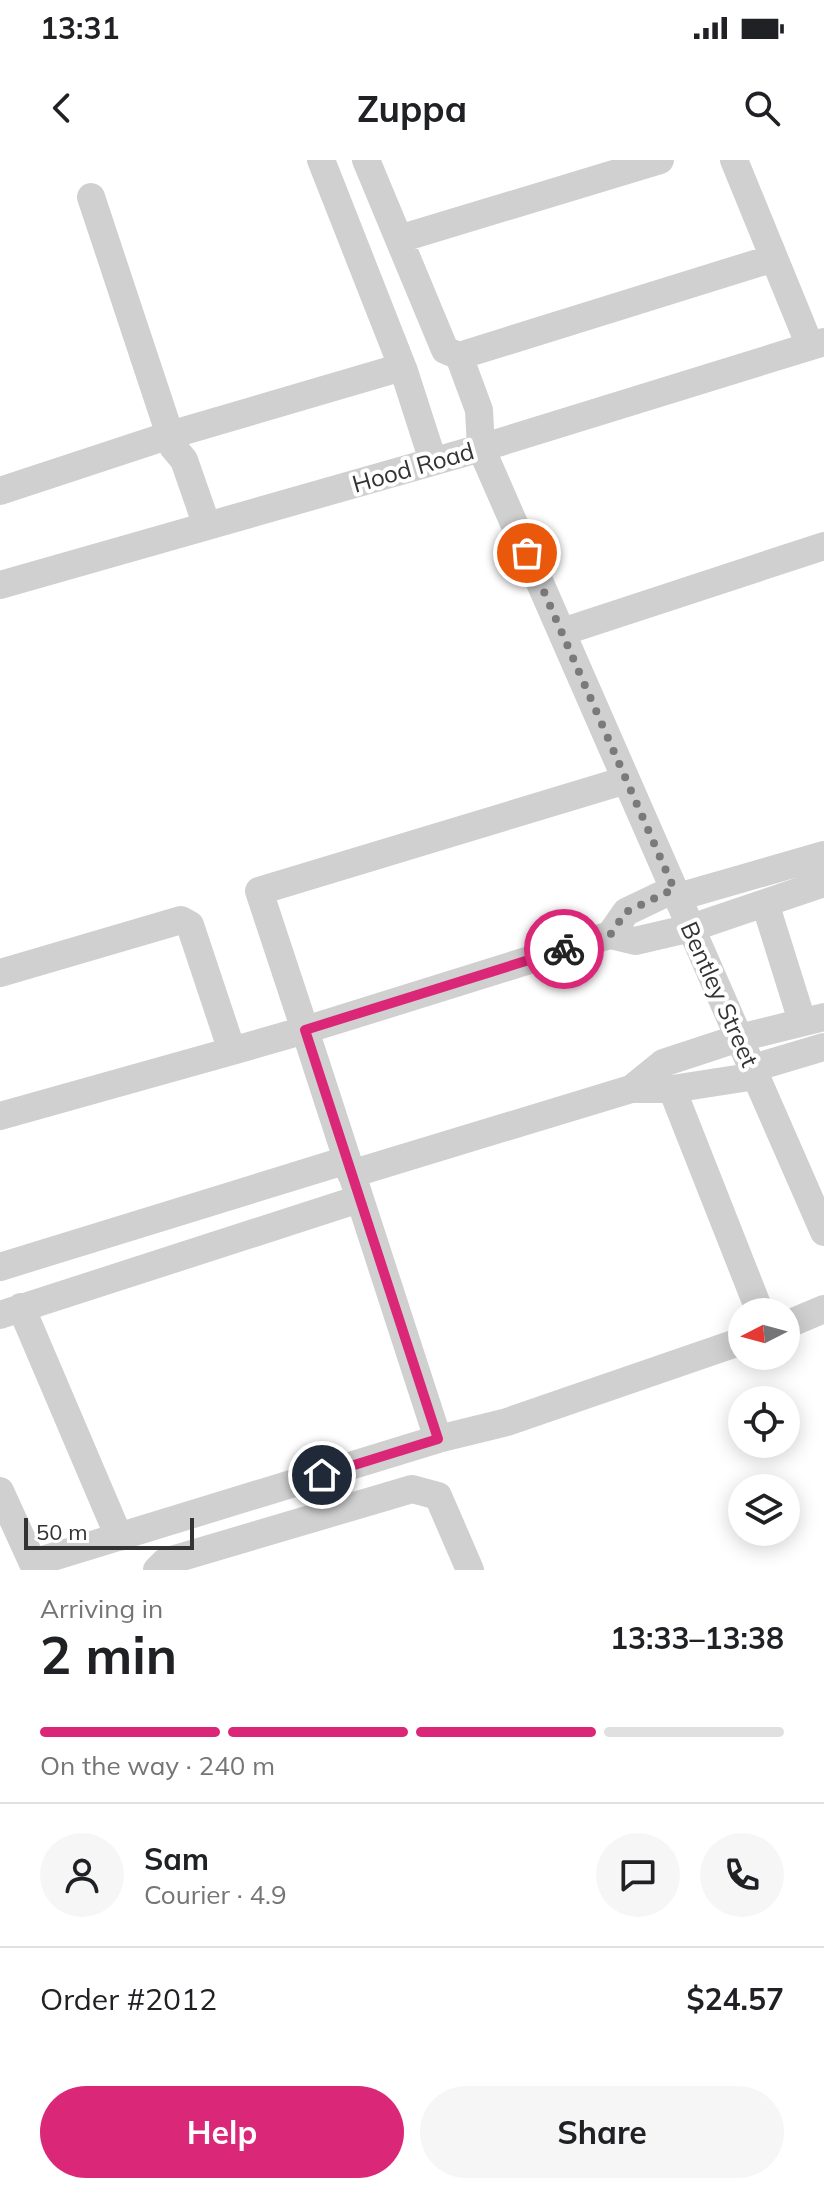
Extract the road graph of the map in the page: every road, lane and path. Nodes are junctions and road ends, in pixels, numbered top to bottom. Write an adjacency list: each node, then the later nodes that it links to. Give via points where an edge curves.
1 (321, 160): 10 (street)
2 (366, 160): 6 (street, Bentley Street)
3 (660, 160): 6 (street)
4 (734, 160): 7 (street)
5 (91, 197): 11 (street)
6 (399, 239): 9 (street, Bentley Street, via 445,350)
7 (774, 258): 8 (street); 9 (street)
8 (817, 344): 12 (street, Hood Road)
9 (459, 356): 12 (street, Bentley Street, via 479,410)
10 (402, 367): 11 (street); 13 (street)
11 (171, 441): 14 (street); 15 (street, via 168,465)
12 (481, 448): 13 (street, Hood Road); 18 (street, Bentley Street)
13 (433, 461): 15 (street, Hood Road)
14 (0, 491)
15 (197, 529): 17 (street, Hood Road)
16 (824, 546): 18 (street)
17 (0, 585)
18 (562, 632): 19 (street, Bentley Street)
19 (626, 780): 22 (street, Bentley Street); 28 (street, via 259,891)
20 (824, 855): 22 (street)
21 (824, 883): 23 (street)
22 (676, 893): 24 (street, Bentley Street); 25 (street, via 626,912)
23 (765, 903): 24 (street); 27 (street)
24 (691, 928): 25 (street, via 635,941); 29 (street, Bentley Street)
25 (610, 935): 28 (street)
26 (0, 973): 31 (street, via 181,920 190,925)
27 (813, 1019): 29 (street)
28 (305, 1030): 31 (street); 37 (street)
29 (739, 1038): 32 (street, Bentley Street); 33 (street, via 663,1063)
30 (824, 1047): 32 (street)
31 (232, 1051): 35 (street)
32 (754, 1072): 34 (street); 36 (street, Bentley Street)
33 (631, 1089): 34 (street); 37 (street)
34 (672, 1089): 40 (street)
35 (0, 1116)
36 (812, 1173): 38 (street, Bentley Street)
37 (352, 1177): 39 (street); 42 (street); 45 (street)
38 (824, 1232)
39 (0, 1267)
40 (754, 1298)
41 (824, 1309): 43 (street)
42 (10, 1311): 47 (street)
43 (800, 1319)
44 (728, 1346): 45 (street, via 507,1422)
45 (438, 1439): 47 (street)
46 (0, 1491): 48 (street)
47 (119, 1537): 48 (street)
48 (35, 1566)
49 (157, 1570): 50 (street, via 165,1562 412,1489 438,1496)
50 (470, 1570)

